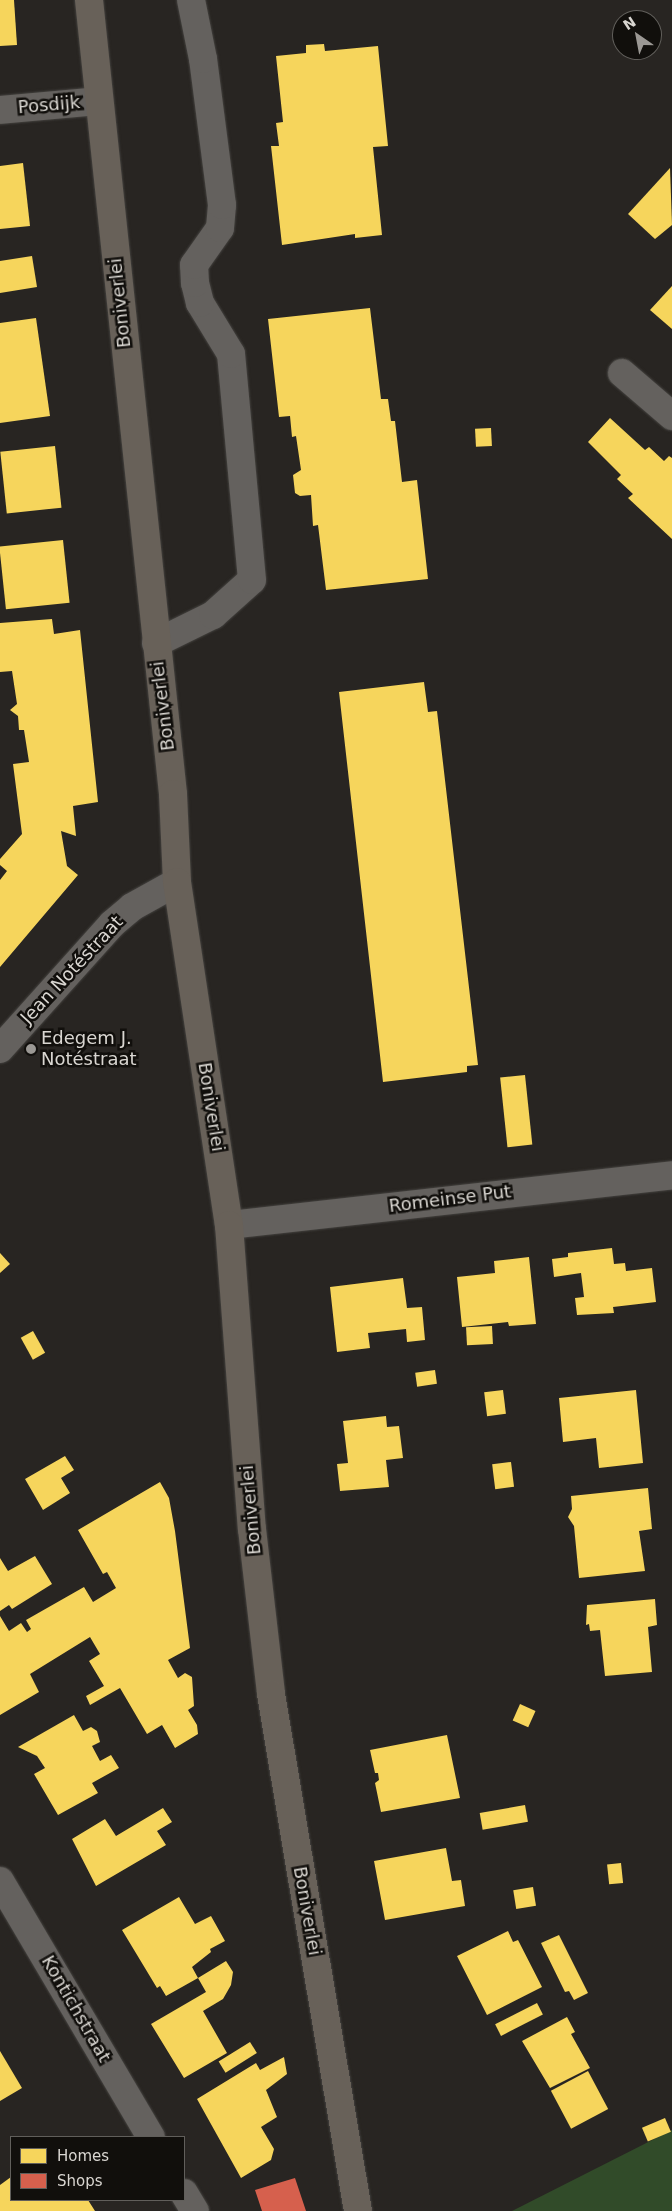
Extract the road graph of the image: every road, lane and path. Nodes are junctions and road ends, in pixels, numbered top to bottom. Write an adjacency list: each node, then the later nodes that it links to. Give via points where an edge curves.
1 (89, 0): 3 (main road, Boniverlei)
2 (191, 0): 7 (street, via 203,59 222,206 220,228 194,266 195,283 200,303 231,354 252,580 213,615)
3 (98, 101): 4 (street, Posdijk); 7 (main road, Boniverlei)
4 (0, 110)
5 (622, 373): 6 (street)
6 (672, 416)
7 (156, 643): 8 (main road, Boniverlei, via 174,794)
8 (177, 882): 9 (street, Jean Notéstraat, via 132,907 112,924); 11 (main road, Boniverlei)
9 (0, 1049)
10 (672, 1175): 11 (street, Romeinse Put)
11 (229, 1224): 16 (main road, Boniverlei, via 252,1529 271,1694)
12 (0, 1880): 13 (street, Kontichstraat)
13 (150, 2136)
14 (185, 2195): 15 (street)
15 (194, 2211)
16 (358, 2211)

